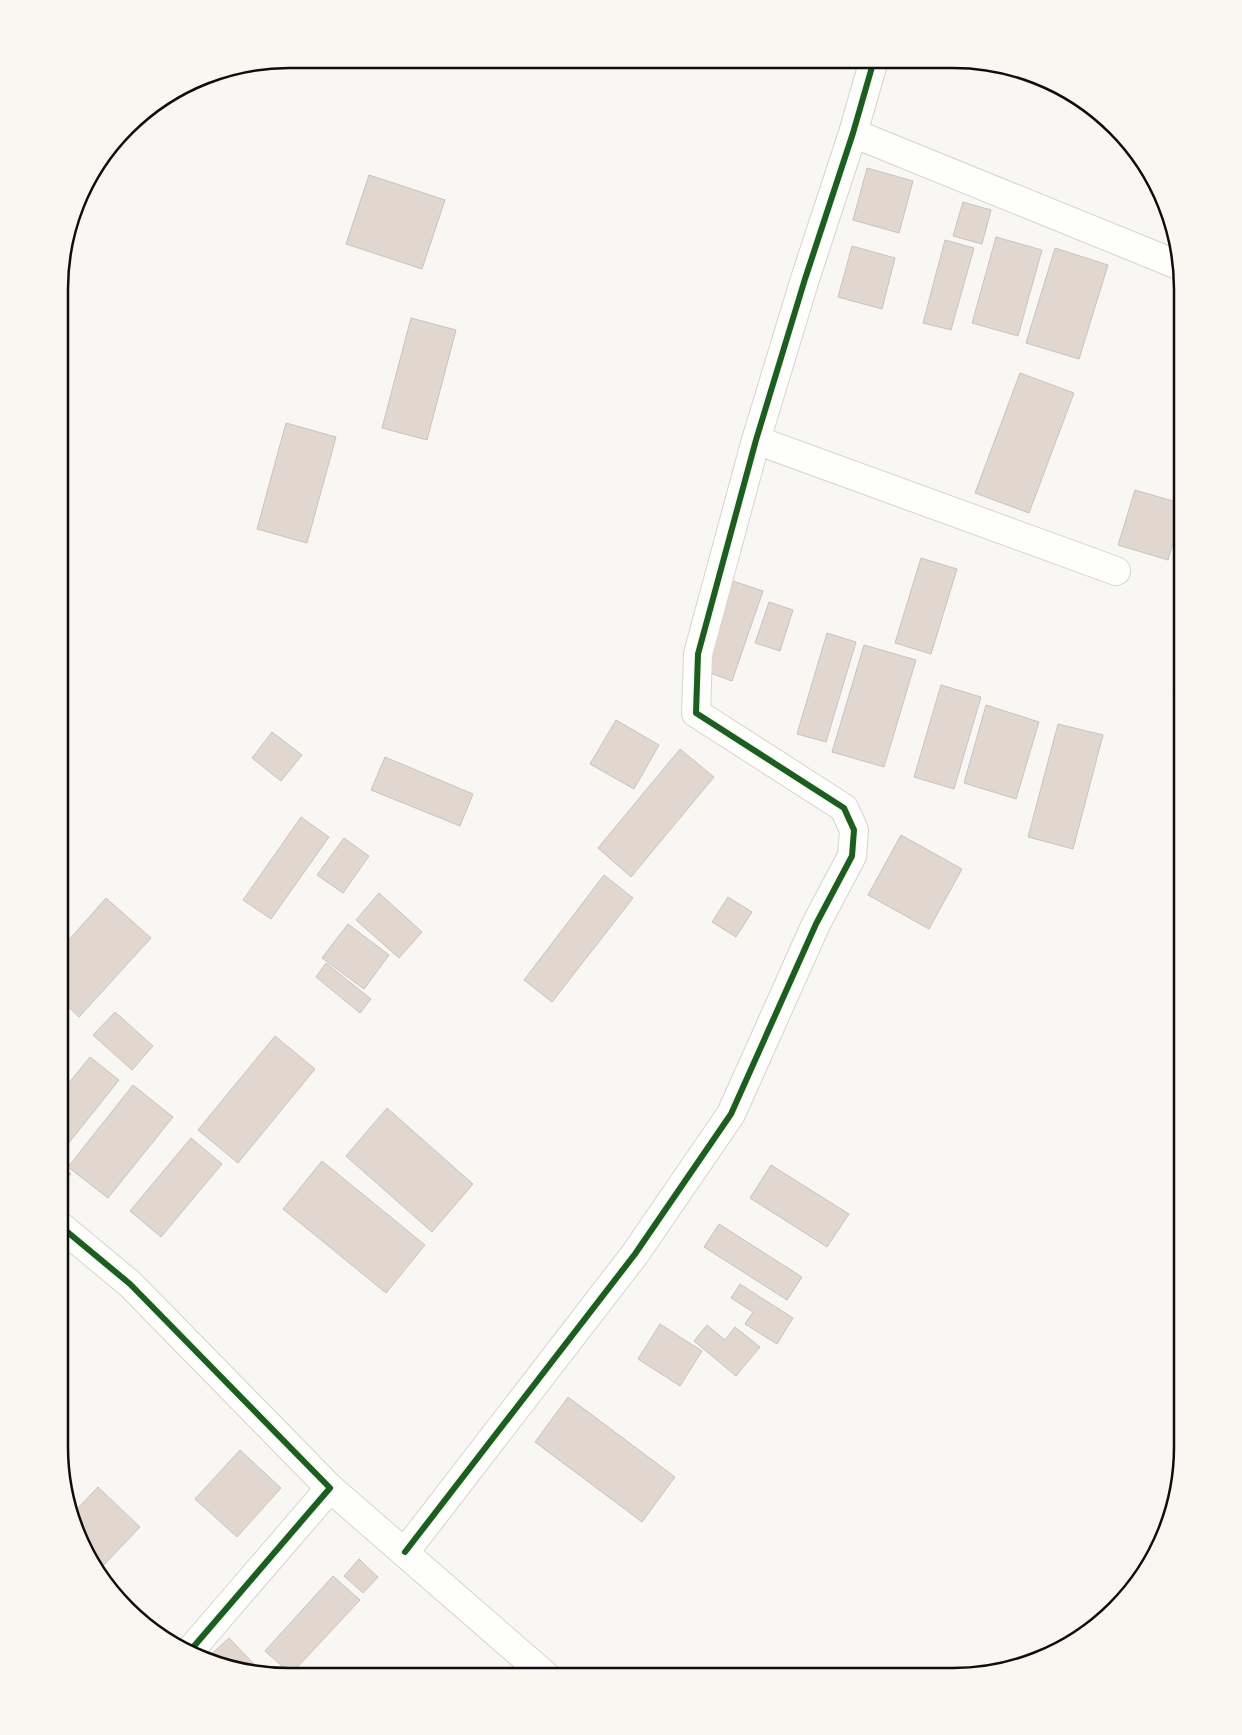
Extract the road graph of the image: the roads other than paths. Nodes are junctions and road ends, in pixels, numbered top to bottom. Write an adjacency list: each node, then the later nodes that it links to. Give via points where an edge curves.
1 (872, 68): 2 (street)
2 (853, 133): 3 (street); 4 (street)
3 (1173, 263)
4 (756, 440): 5 (street); 8 (street, via 698,654 696,713 844,808 854,830 852,856 816,924 731,1114 635,1254)
5 (1116, 571)
6 (68, 1232): 7 (street, via 130,1284)
7 (330, 1488): 8 (street); 9 (street)
8 (405, 1552): 10 (street)
9 (194, 1646)
10 (537, 1668)

